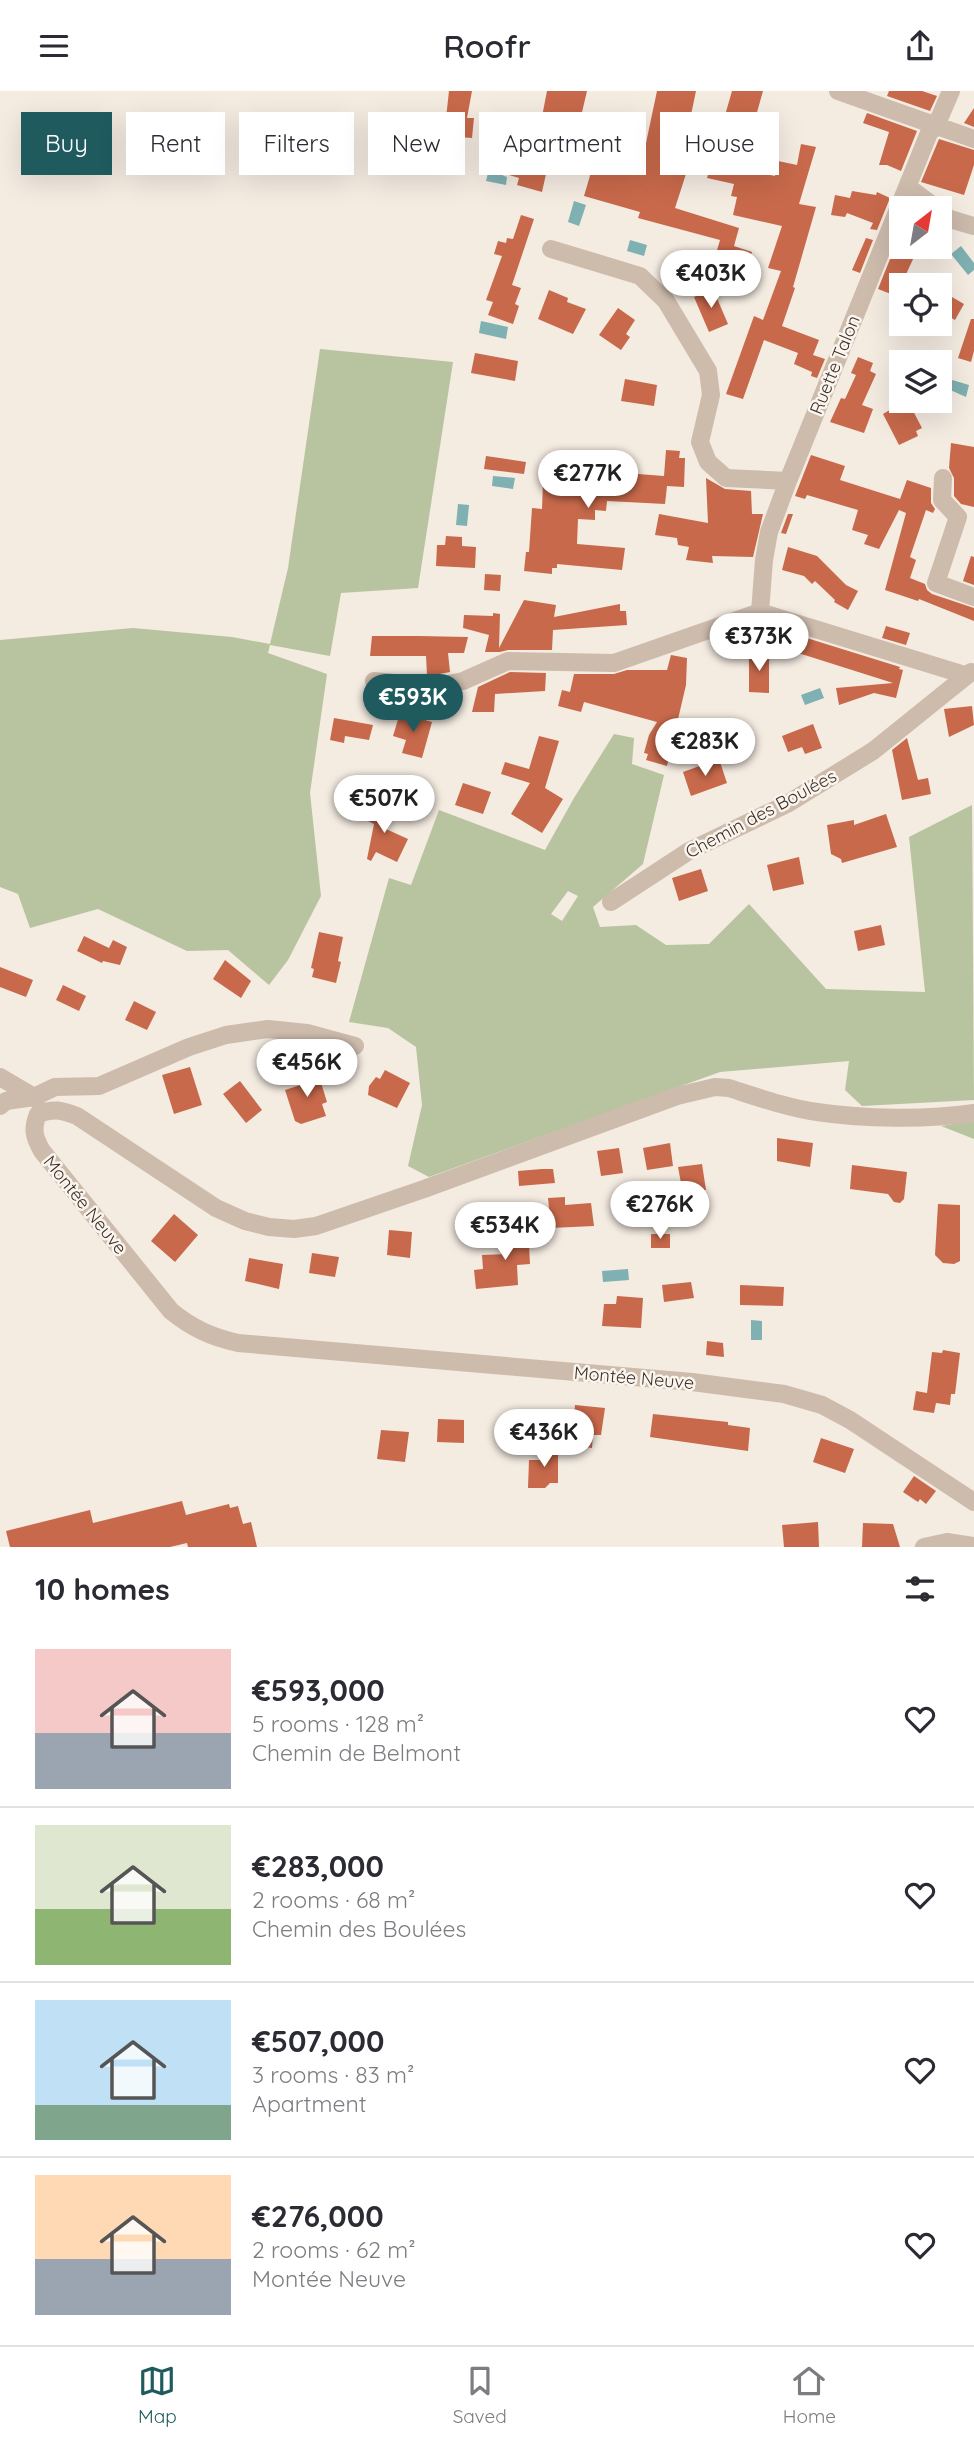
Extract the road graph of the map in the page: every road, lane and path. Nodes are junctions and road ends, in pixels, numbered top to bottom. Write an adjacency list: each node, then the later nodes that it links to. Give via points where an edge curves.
1 (951, 91): 3 (street, Ruette Talon)
2 (845, 92): 3 (street)
3 (936, 126): 4 (street); 5 (street, Ruette Talon)
4 (974, 139)
5 (908, 187): 6 (street); 11 (street, Ruette Talon)
6 (920, 196)
7 (952, 220): 8 (street)
8 (974, 226)
9 (551, 249): 11 (street, via 640,276 666,301 708,371 711,395 700,442 708,462 726,478)
10 (943, 478): 12 (street, via 942,500 958,517 936,583)
11 (788, 481): 13 (street, Ruette Talon, via 769,532)
12 (974, 597)
13 (760, 612): 14 (street); 15 (street, via 614,663 508,661 463,681 435,687)
14 (970, 672): 16 (street, Chemin des Boulées, via 873,751 787,804 689,851)
15 (374, 681)
16 (611, 902)
17 (355, 1046): 19 (street, via 307,1033 268,1030 226,1035 99,1086 55,1087)
18 (0, 1077): 19 (street)
19 (34, 1097): 20 (street); 21 (street)
20 (0, 1106)
21 (50, 1109): 22 (street, via 77,1116 216,1207 245,1221 294,1229 316,1226 424,1189 677,1095 715,1087 816,1112 869,1116); 23 (street, Montée Neuve, via 38,1114 33,1126 42,1151 171,1311 190,1327 213,1337 784,1394 822,1405 850,1420)
22 (974, 1113)
23 (974, 1502)
24 (974, 1546): 25 (street, via 947,1542)
25 (924, 1547)

